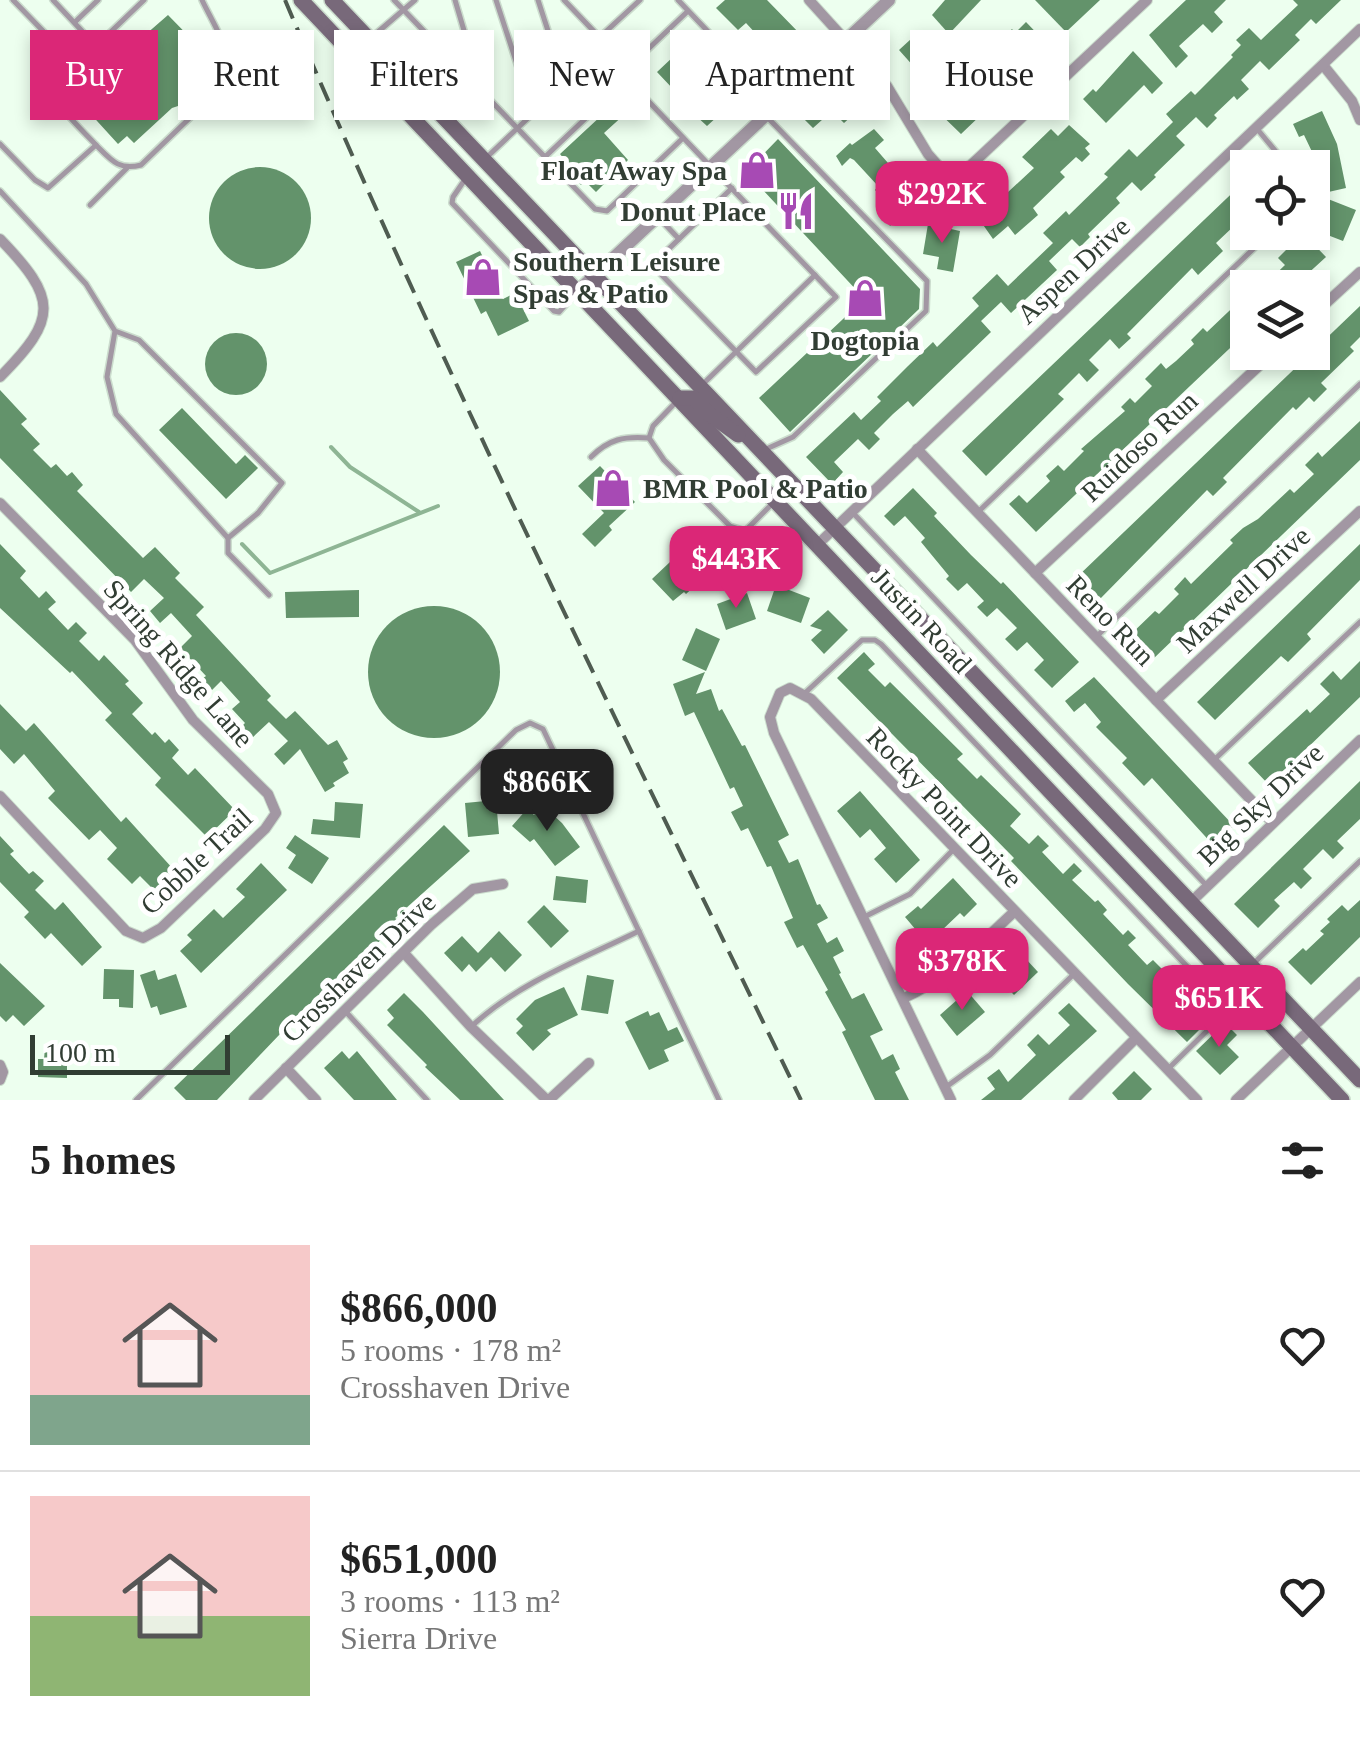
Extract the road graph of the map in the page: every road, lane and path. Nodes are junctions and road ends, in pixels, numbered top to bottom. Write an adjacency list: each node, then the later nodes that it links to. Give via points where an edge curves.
1 (13, 0): 23 (lane)
2 (53, 0): 21 (lane)
3 (98, 0): 21 (lane)
4 (144, 0): 25 (lane)
5 (202, 0): 58 (lane, via 229,59 228,82 141,164)
6 (301, 0): 59 (main road, Justin Road)
7 (332, 0): 26 (main road, Justin Road)
8 (394, 0): 19 (lane)
9 (415, 0): 19 (lane)
10 (454, 0): 29 (lane)
11 (496, 0): 37 (lane)
12 (538, 0): 30 (lane)
13 (564, 0): 31 (lane)
14 (640, 0): 32 (lane)
15 (678, 0): 20 (lane)
16 (809, 0): 34 (street)
17 (888, 0): 35 (street)
18 (1148, 0): 39 (street, via 971,166 952,174 928,154)
19 (402, 9): 27 (lane); 28 (lane)
20 (688, 11): 33 (lane); 36 (lane)
21 (74, 23): 24 (lane)
22 (1360, 28): 38 (street, Aspen Drive)
23 (42, 30)
24 (81, 30)
25 (113, 30)
26 (361, 30)
27 (380, 30)
28 (422, 30)
29 (463, 30)
30 (548, 30)
31 (592, 30)
32 (608, 30)
33 (706, 30)
34 (835, 30)
35 (856, 30)
36 (650, 47)
37 (514, 55)
38 (1323, 65): 48 (street); 50 (street, Aspen Drive)
39 (890, 89)
40 (494, 103): 49 (lane)
41 (650, 103): 51 (lane)
42 (72, 120): 53 (lane)
43 (447, 120): 56 (main road, Justin Road)
44 (526, 120): 49 (lane)
45 (583, 120): 55 (lane)
46 (761, 120): 57 (street)
47 (769, 120): 81 (lane, via 928,281 928,296 926,312 809,422)
48 (1360, 120)
49 (518, 128): 55 (lane); 56 (lane)
50 (1256, 128): 54 (lane); 80 (street, Aspen Drive)
51 (683, 138): 55 (lane, via 606,211 595,209); 57 (lane)
52 (0, 144): 53 (lane, via 48,188)
53 (96, 145): 58 (lane)
54 (1275, 150)
55 (545, 157)
56 (485, 160): 68 (main road, Justin Road)
57 (711, 166): 60 (lane); 63 (street)
58 (127, 168): 62 (lane)
59 (468, 176): 70 (main road, Justin Road); 70 (lane, via 452,203 554,312)
60 (732, 188): 65 (lane); 69 (lane)
61 (0, 192): 72 (lane, via 86,284)
62 (90, 205)
63 (658, 216): 65 (lane); 68 (street)
64 (0, 238): 75 (street, via 23,262 46,306 42,323)
65 (680, 238): 73 (lane, via 652,266)
66 (1252, 250): 87 (lane)
67 (1360, 272): 71 (street)
68 (596, 275): 70 (street); 77 (main road, Justin Road)
69 (815, 276): 73 (lane); 73 (lane, via 836,297 756,372)
70 (578, 291): 78 (main road, Justin Road)
71 (1330, 300)
72 (116, 331): 89 (lane, via 107,377 116,414); 89 (lane, via 139,340 282,483)
73 (736, 352): 77 (lane)
74 (1255, 370): 91 (street, Ruidoso Run)
75 (0, 377)
76 (1360, 384): 94 (lane)
77 (700, 386): 81 (main road, Justin Road)
78 (680, 398): 79 (lane); 81 (main road, via 694,398); 83 (main road, Justin Road)
79 (649, 438): 82 (lane, via 626,436); 83 (lane, via 730,526 745,531)
80 (917, 449): 85 (street, Aspen Drive); 87 (street, Reno Run)
81 (762, 451): 88 (main road, Justin Road)
82 (591, 456)
83 (775, 500): 90 (main road, Justin Road)
84 (0, 503): 100 (street, Spring Ridge Lane, via 135,640 194,720 268,794)
85 (851, 511): 88 (street, Aspen Drive); 105 (lane)
86 (1360, 511): 96 (street, Maxwell Drive)
87 (977, 513): 91 (street, Reno Run)
88 (835, 527): 90 (street, Aspen Drive); 106 (main road, Justin Road)
89 (228, 538): 92 (lane, via 228,553)
90 (817, 545): 119 (main road, Justin Road)
91 (1035, 573): 94 (street, Reno Run)
92 (269, 596)
93 (1360, 622): 98 (lane)
94 (1096, 637): 96 (street, Reno Run)
95 (803, 694): 102 (street, Rocky Point Drive); 108 (street, via 780,692 770,717 774,733); 122 (lane, via 862,640 881,644 1218,999 1219,1019)
96 (1156, 700): 98 (street, Reno Run)
97 (1360, 740): 101 (street, Big Sky Drive)
98 (1214, 760): 101 (street, Reno Run)
99 (0, 796): 100 (street, Cobble Trail, via 126,931 143,938 162,928)
100 (276, 813)
101 (1272, 822): 105 (street, Big Sky Drive)
102 (955, 848): 107 (street, Rocky Point Drive); 108 (lane, via 910,894)
103 (1360, 861): 111 (lane)
104 (503, 884): 110 (street, Crosshaven Drive, via 473,889)
105 (1207, 886): 106 (street, Big Sky Drive)
106 (1192, 900): 111 (main road, Justin Road)
107 (1014, 912): 112 (street, Rocky Point Drive); 114 (street, via 945,975)
108 (864, 917): 114 (street)
109 (640, 931): 116 (lane, via 523,988); 126 (lane, via 542,728 530,723); 131 (lane)
110 (404, 952): 115 (street, Crosshaven Drive); 116 (street)
111 (1252, 965): 117 (main road, Justin Road)
112 (1075, 973): 118 (street, Rocky Point Drive); 124 (lane, via 990,1055)
113 (1360, 982): 117 (street)
114 (904, 998): 124 (street)
115 (344, 1010): 121 (street, Crosshaven Drive); 129 (lane)
116 (472, 1027): 130 (street)
117 (1310, 1028): 119 (street); 123 (main road, Justin Road)
118 (1136, 1038): 122 (street, Rocky Point Drive); 133 (street)
119 (1291, 1046): 134 (street); 135 (main road, Justin Road)
120 (589, 1063): 130 (street)
121 (286, 1068): 127 (street, Crosshaven Drive); 128 (street)
122 (1167, 1070): 125 (street, Rocky Point Drive)
123 (1360, 1080)
124 (945, 1088): 132 (street)
125 (1195, 1099)
126 (136, 1100)
127 (254, 1100)
128 (316, 1100)
129 (427, 1100)
130 (548, 1100)
131 (719, 1100)
132 (951, 1100)
133 (1074, 1100)
134 (1236, 1100)
135 (1342, 1100)

